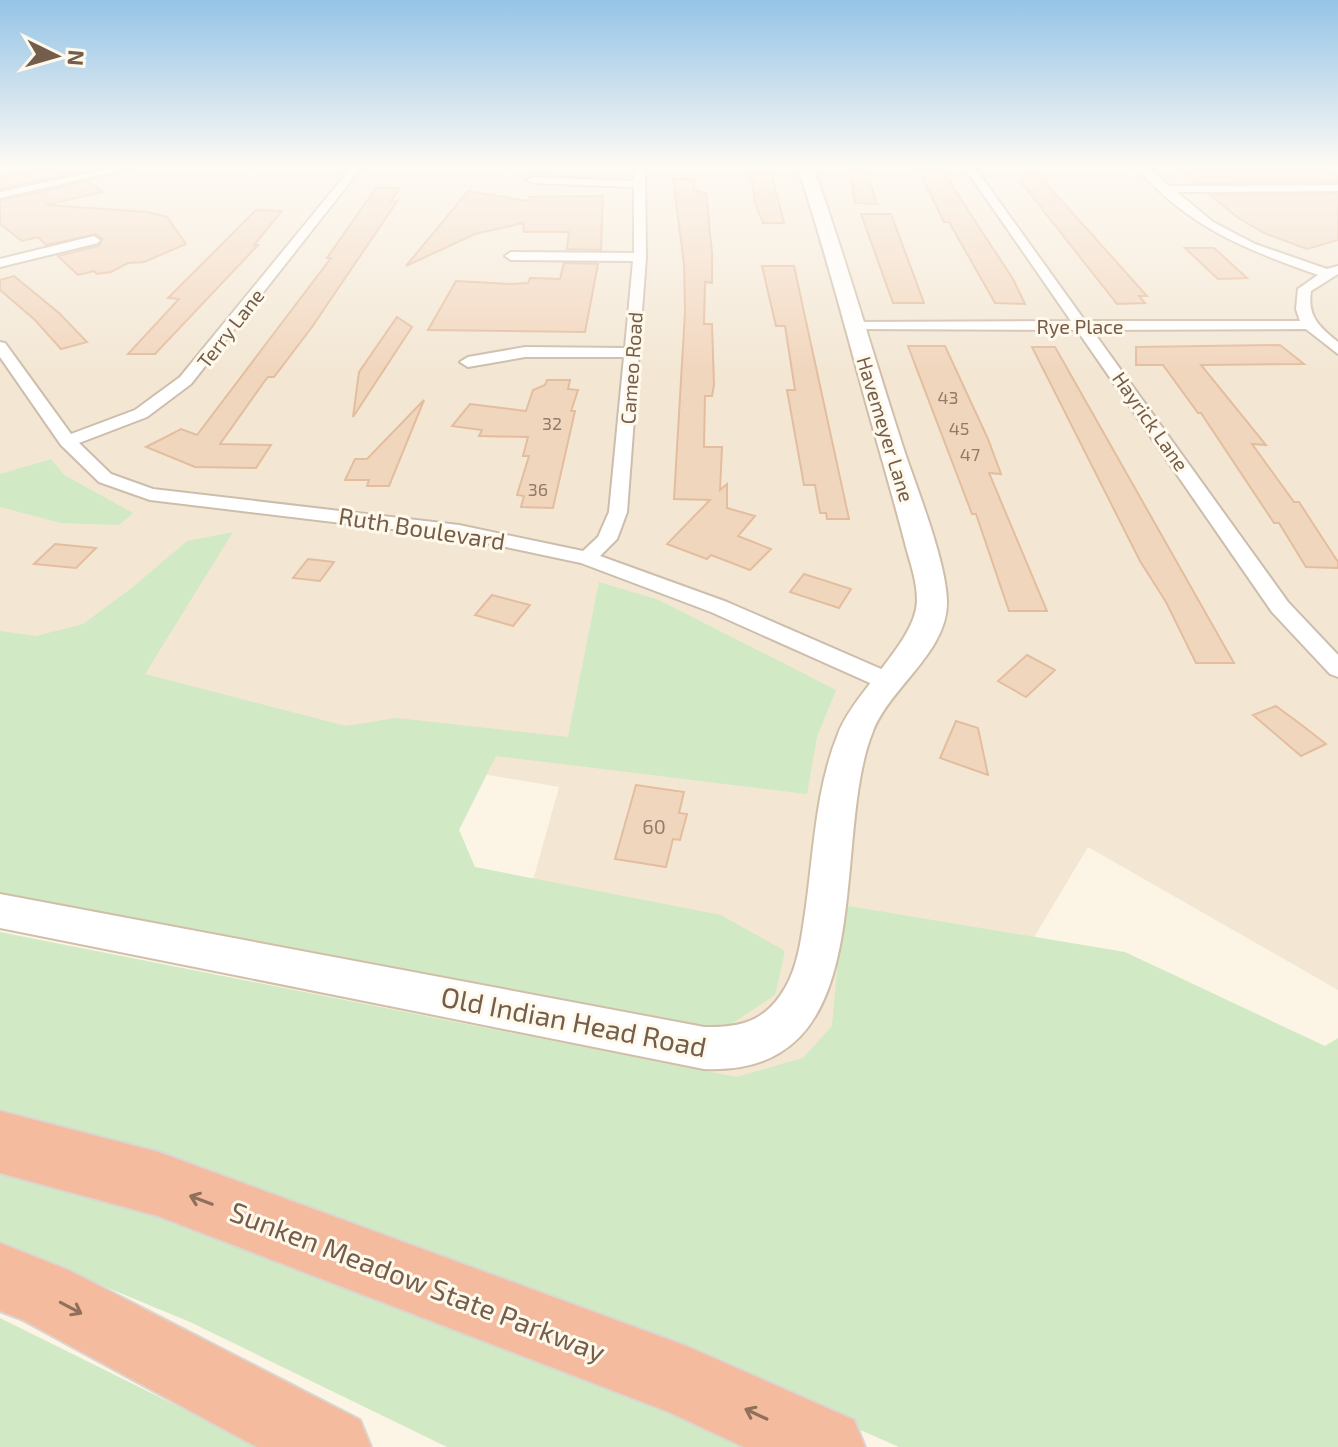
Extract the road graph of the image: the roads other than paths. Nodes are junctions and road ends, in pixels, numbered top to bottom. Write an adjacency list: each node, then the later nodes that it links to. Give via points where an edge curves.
1 (303, 236): 18 (street, Terry Lane, via 176,394 123,422)
2 (640, 236): 8 (street, Cameo Road)
3 (827, 236): 12 (street, Havemeyer Lane)
4 (1019, 236): 13 (street, Hayrick Lane)
5 (1229, 236): 10 (street)
6 (94, 240): 9 (street)
7 (511, 256): 8 (street)
8 (640, 257): 16 (street, Cameo Road)
9 (0, 263)
10 (1332, 270): 11 (street, via 1305,289 1300,305)
11 (1306, 325): 13 (street, Rye Place); 15 (street)
12 (854, 326): 13 (street, Rye Place); 21 (street, Havemeyer Lane, via 911,510 932,601 922,638)
13 (1085, 326): 20 (street, Hayrick Lane, via 1280,607)
14 (0, 346): 18 (street, Ruth Boulevard)
15 (1338, 349)
16 (632, 353): 17 (street, via 525,352); 19 (street, Cameo Road, via 618,512 607,539)
17 (468, 362)
18 (67, 441): 19 (street, Ruth Boulevard, via 105,478 150,494 459,531)
19 (587, 558): 21 (street, Ruth Boulevard, via 719,607)
20 (1338, 669)
21 (887, 681): 22 (street, Old Indian Head Road, via 856,730 844,765 811,981 788,1022 749,1046 704,1048)
22 (0, 911)
23 (0, 1142): 26 (highway, Sunken Meadow State Parkway, one-way to 23, via 686,1382 158,1184)
24 (0, 1277): 25 (highway, one-way to 25, via 44,1294)
25 (333, 1447)
26 (827, 1447)

